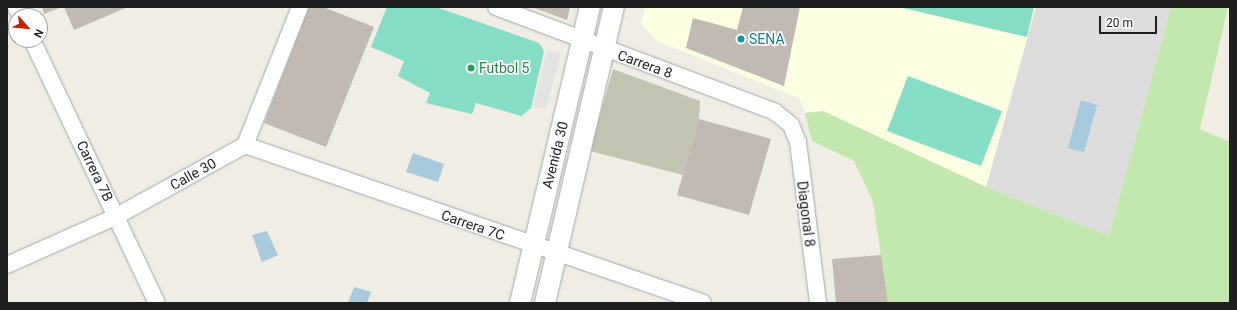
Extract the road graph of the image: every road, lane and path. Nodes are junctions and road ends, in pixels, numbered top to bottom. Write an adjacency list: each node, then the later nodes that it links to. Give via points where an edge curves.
1 (300, 7): 9 (street)
2 (496, 7): 5 (street, Carrera 8)
3 (590, 7): 5 (street, Avenida 30)
4 (614, 7): 7 (street, Avenida 30)
5 (582, 40): 7 (street, Carrera 8); 11 (street, Avenida 30)
6 (36, 48): 10 (street, Carrera 7B)
7 (605, 49): 8 (street, Carrera 8, via 775,112); 12 (street, Avenida 30)
8 (791, 125): 18 (street, Diagonal 8, via 798,142)
9 (245, 145): 10 (street, Calle 30); 11 (street, Carrera 7C)
10 (117, 216): 13 (street, Calle 30); 14 (street, Carrera 7B)
11 (533, 246): 12 (street, Carrera 7C); 15 (street, Avenida 30)
12 (556, 254): 16 (street, Avenida 30); 17 (street, Carrera 7C)
13 (7, 265)
14 (157, 303)
15 (520, 303)
16 (544, 303)
17 (703, 303)
18 (818, 303)

